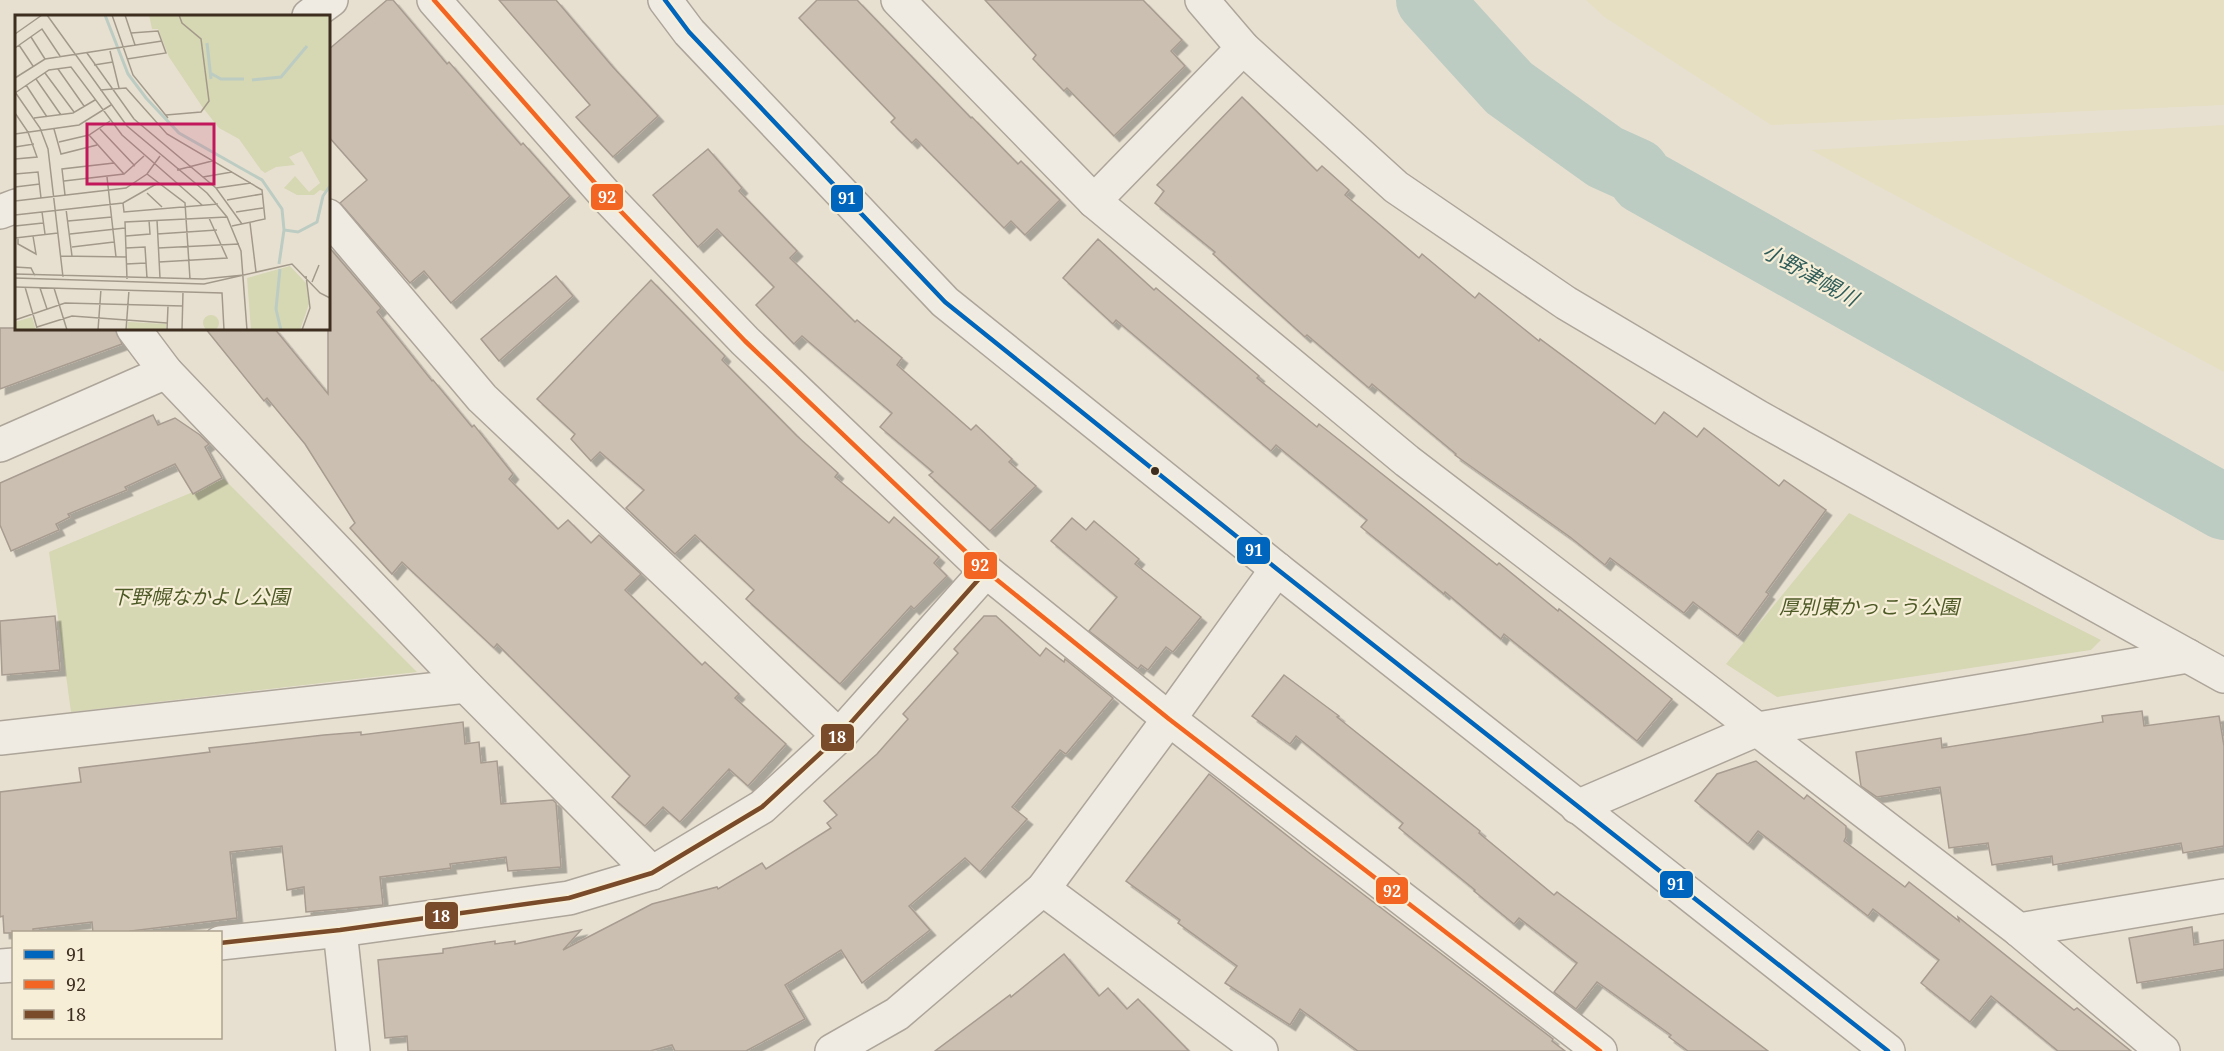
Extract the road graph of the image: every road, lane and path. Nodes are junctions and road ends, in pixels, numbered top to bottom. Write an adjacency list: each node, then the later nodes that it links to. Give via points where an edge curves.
1 (331, 0): 6 (street)
2 (434, 0): 16 (street, via 609,199 745,341)
3 (665, 0): 15 (street, via 689,32 945,302)
4 (898, 0): 8 (street)
5 (1202, 0): 7 (street)
6 (310, 15)
7 (1243, 48): 8 (street); 17 (street, via 1396,186 1566,303 1758,417)
8 (1094, 201): 21 (street, via 1407,461)
9 (15, 206): 10 (street)
10 (0, 212)
11 (330, 218): 22 (street, via 482,398)
12 (134, 330): 13 (street)
13 (166, 372): 14 (street); 19 (street)
14 (0, 445)
15 (1277, 570): 20 (street); 24 (street)
16 (986, 571): 20 (street); 22 (street)
17 (2188, 656): 18 (street); 21 (street)
18 (2224, 676)
19 (466, 686): 23 (street); 25 (street)
20 (1169, 719): 26 (street); 34 (street)
21 (1758, 729): 24 (street); 29 (street)
22 (839, 736): 25 (street, via 762,807)
23 (0, 738)
24 (1577, 807): 35 (street)
25 (652, 873): 28 (street, via 569,898)
26 (1043, 889): 31 (street); 33 (street, via 897,1014)
27 (2224, 896): 29 (street)
28 (340, 930): 30 (street); 32 (street)
29 (2019, 930): 36 (street)
30 (222, 943)
31 (1240, 1046)
32 (353, 1051)
33 (832, 1051)
34 (1600, 1051)
35 (1888, 1051)
36 (2163, 1051)

